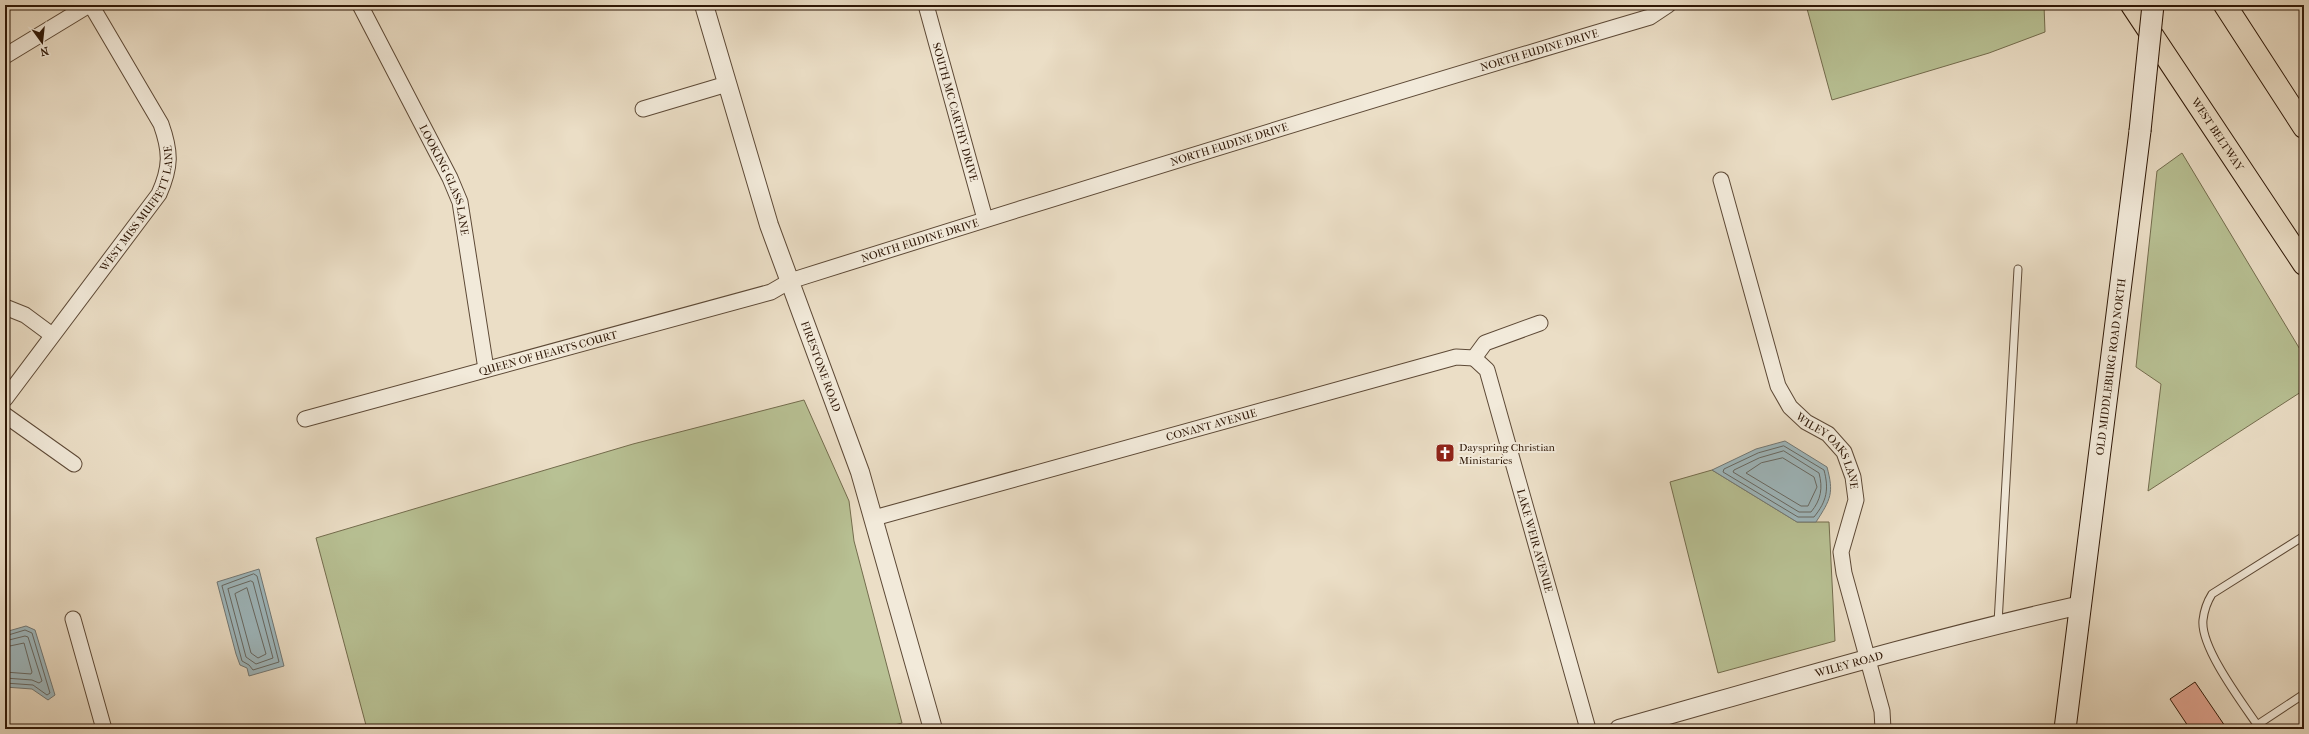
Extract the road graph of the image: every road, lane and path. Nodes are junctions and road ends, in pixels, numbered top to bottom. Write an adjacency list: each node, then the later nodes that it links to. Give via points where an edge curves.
1 (90, 5): 9 (street); 20 (street, WEST MISS MUFFETT LANE, via 161,124 170,162 159,194)
2 (360, 5): 22 (street, LOOKING GLASS LANE, via 460,202)
3 (704, 5): 10 (street, FIRESTONE ROAD)
4 (1668, 5): 14 (street, NORTH EUDINE DRIVE, via 1650,17 1292,123)
5 (2132, 5): 15 (highway, WEST BELTWAY)
6 (2153, 5): 29 (main road, OLD MIDDLEBURG ROAD NORTH, bridge, via 2140,131)
7 (2225, 5): 12 (highway)
8 (929, 6): 14 (street, SOUTH MC CARTHY DRIVE)
9 (5, 56)
10 (727, 84): 11 (street); 17 (street, FIRESTONE ROAD, via 769,225)
11 (643, 109)
12 (2304, 127)
13 (1721, 180): 32 (street, WILEY OAKS LANE, via 1778,386 1790,407 1806,422 1828,434 1844,452 1853,477 1856,500 1841,552 1844,573)
14 (985, 219): 17 (street, NORTH EUDINE DRIVE)
15 (2304, 264)
16 (2018, 269): 31 (lane)
17 (790, 281): 22 (street, QUEEN OF HEARTS COURT, via 772,292); 27 (street, FIRESTONE ROAD, via 860,472)
18 (5, 307): 20 (street, via 25,315)
19 (1540, 323): 21 (street, via 1485,343)
20 (52, 335): 23 (street, WEST MISS MUFFETT LANE)
21 (1474, 358): 27 (street, CONANT AVENUE, via 1456,357); 37 (street, LAKE WEIR AVENUE, via 1487,370)
22 (486, 369): 25 (street, QUEEN OF HEARTS COURT)
23 (5, 399)
24 (5, 415): 26 (street)
25 (305, 419)
26 (74, 464)
27 (874, 518): 36 (street, FIRESTONE ROAD)
28 (2304, 536): 34 (lane, via 2212,594 2206,604 2203,621 2205,637 2216,662)
29 (2081, 605): 31 (street, WILEY ROAD); 40 (main road, OLD MIDDLEBURG ROAD NORTH)
30 (73, 619): 35 (street)
31 (1998, 624): 32 (street, WILEY ROAD)
32 (1868, 658): 38 (street, WILEY ROAD); 39 (street, WILEY OAKS LANE, via 1882,711)
33 (2304, 694): 34 (lane)
34 (2258, 727)
35 (104, 729)
36 (933, 729)
37 (1588, 729)
38 (1619, 729)
39 (1882, 729)
40 (2065, 729)

